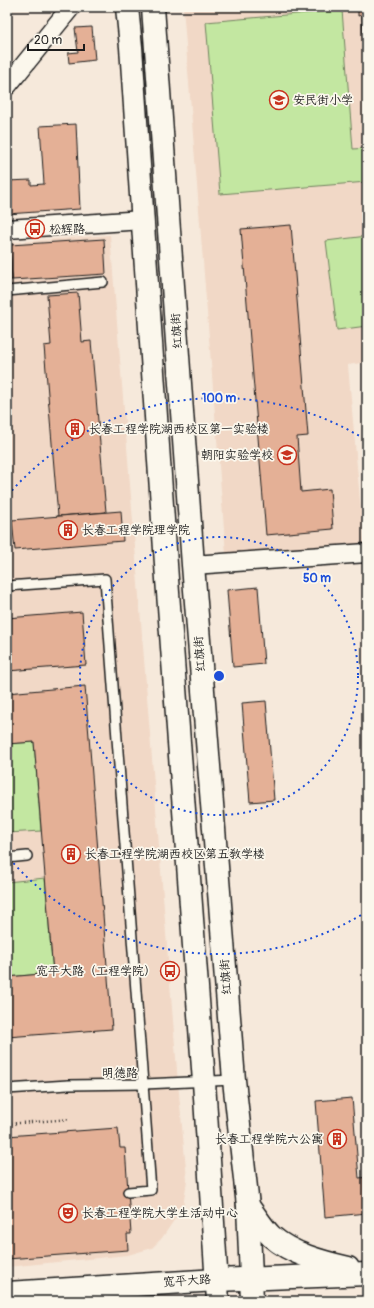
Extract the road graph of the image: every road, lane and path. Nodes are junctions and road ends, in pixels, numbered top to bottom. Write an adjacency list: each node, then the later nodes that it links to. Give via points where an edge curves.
1 (127, 7): 5 (street)
2 (153, 7): 10 (street, 红旗街)
3 (66, 9): 4 (street)
4 (7, 86)
5 (143, 220): 6 (street); 15 (street, via 166,579)
6 (7, 229)
7 (103, 282): 8 (lane)
8 (7, 291)
9 (367, 553): 10 (street)
10 (193, 565): 14 (street, 红旗街)
11 (7, 586): 16 (lane, via 105,579)
12 (27, 856): 13 (lane)
13 (7, 858)
14 (234, 1080): 15 (lane, 明德路); 21 (street, 红旗街)
15 (204, 1082): 16 (lane, 明德路); 24 (street)
16 (144, 1084): 17 (lane, 明德路); 20 (lane, via 151,1190)
17 (7, 1089)
18 (70, 1119): 19 (path)
19 (7, 1124)
20 (128, 1192)
21 (248, 1206): 22 (street, via 272,1236 294,1251); 23 (street, 红旗街)
22 (367, 1273): 23 (street, 宽平大路)
23 (251, 1278): 24 (street, 宽平大路); 27 (street, 红旗街)
24 (217, 1280): 25 (street, 宽平大路); 26 (street)
25 (7, 1293)
26 (218, 1301)
27 (252, 1301)

